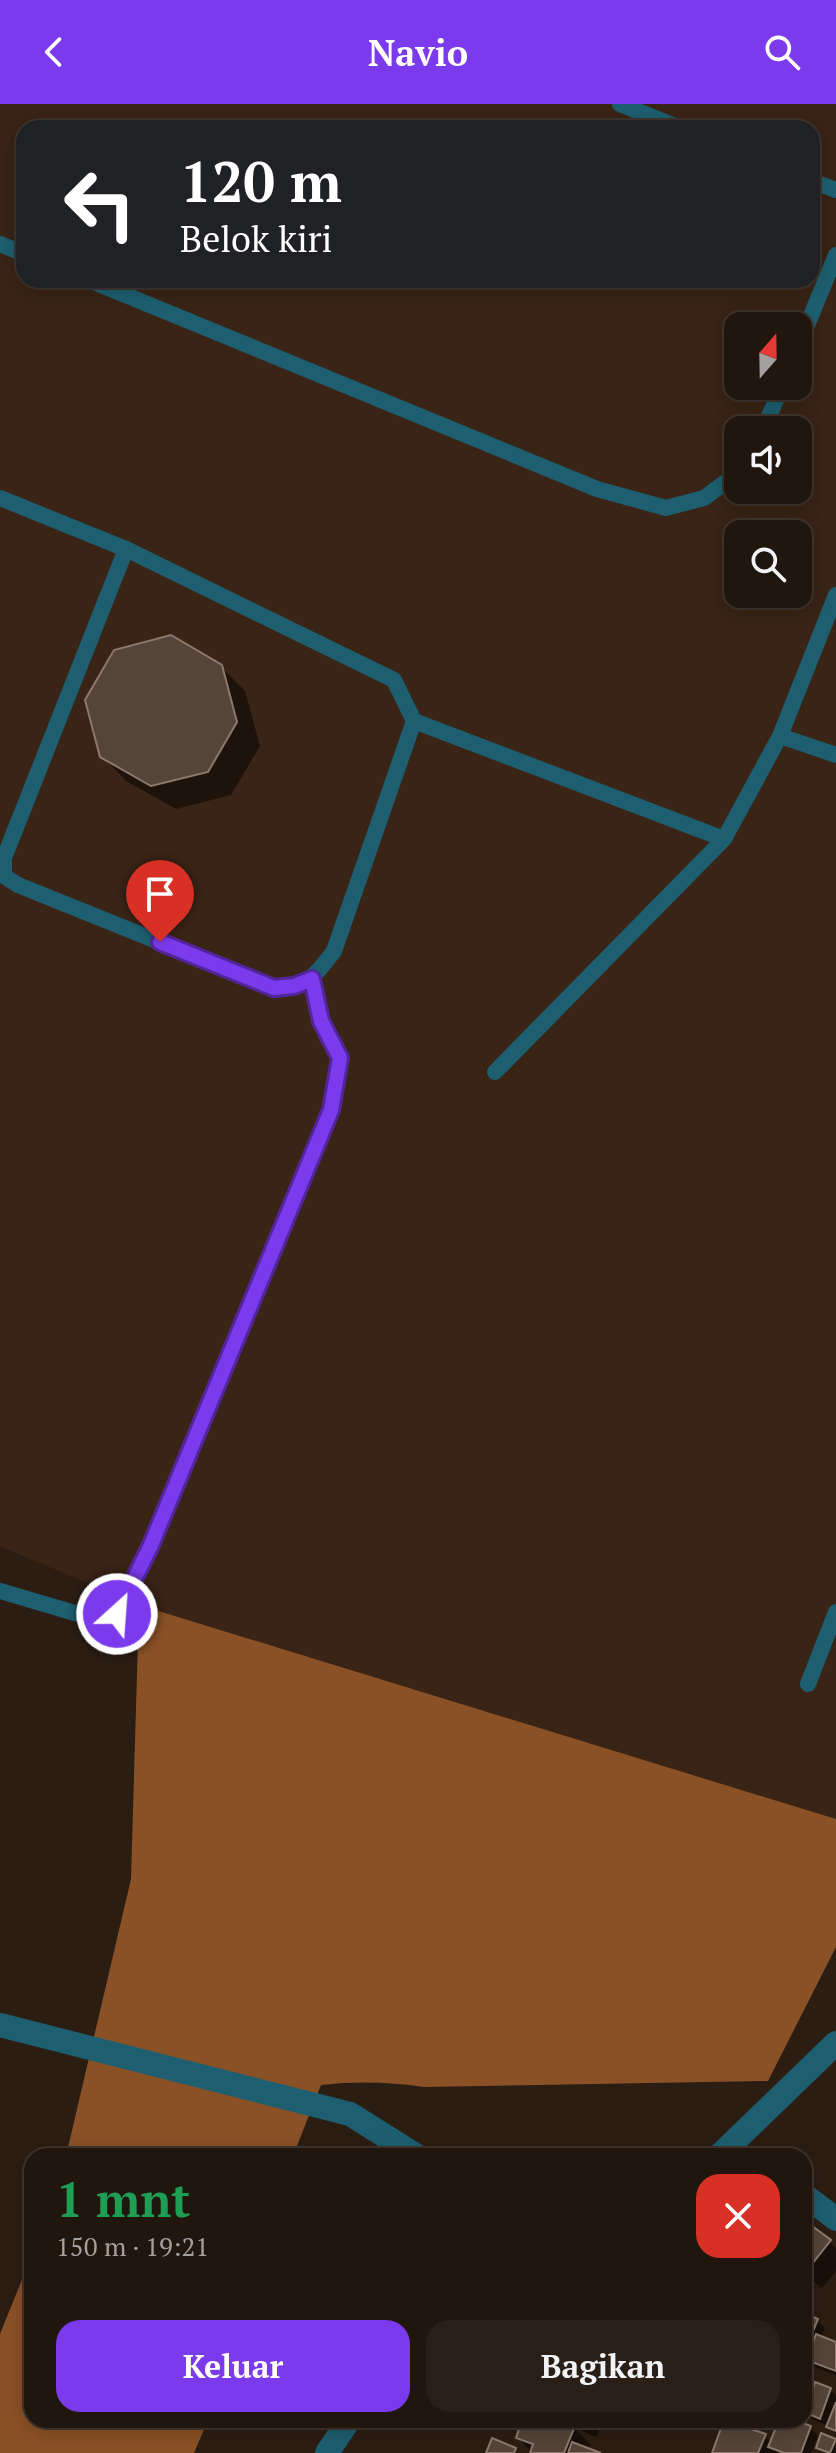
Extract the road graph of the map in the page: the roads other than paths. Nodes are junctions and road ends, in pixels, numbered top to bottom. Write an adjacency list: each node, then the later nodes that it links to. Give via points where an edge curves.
1 (620, 104): 2 (lane)
2 (660, 120)
3 (836, 255): 5 (lane)
4 (108, 288): 6 (lane, via 597,489 666,508 704,498)
5 (812, 313)
6 (724, 483)
7 (0, 498): 8 (lane)
8 (126, 549): 10 (lane, via 394,680); 14 (lane, via 4,858 4,876 274,988)
9 (836, 595): 11 (lane)
10 (414, 721): 13 (lane); 14 (lane, via 334,951)
11 (780, 736): 12 (lane); 13 (lane)
12 (836, 755)
13 (724, 839): 15 (lane)
14 (312, 979): 16 (lane, via 321,1021 340,1058 331,1110 151,1545 117,1614 95,1619)
15 (495, 1072)
16 (0, 1591)
17 (836, 1612): 18 (lane)
18 (808, 1684)
19 (0, 2025): 21 (street, via 350,2114)
20 (836, 2043): 22 (street)
21 (404, 2148)
22 (738, 2148)
23 (812, 2201): 24 (street)
24 (836, 2219)
25 (344, 2428): 26 (street)
26 (327, 2453)

